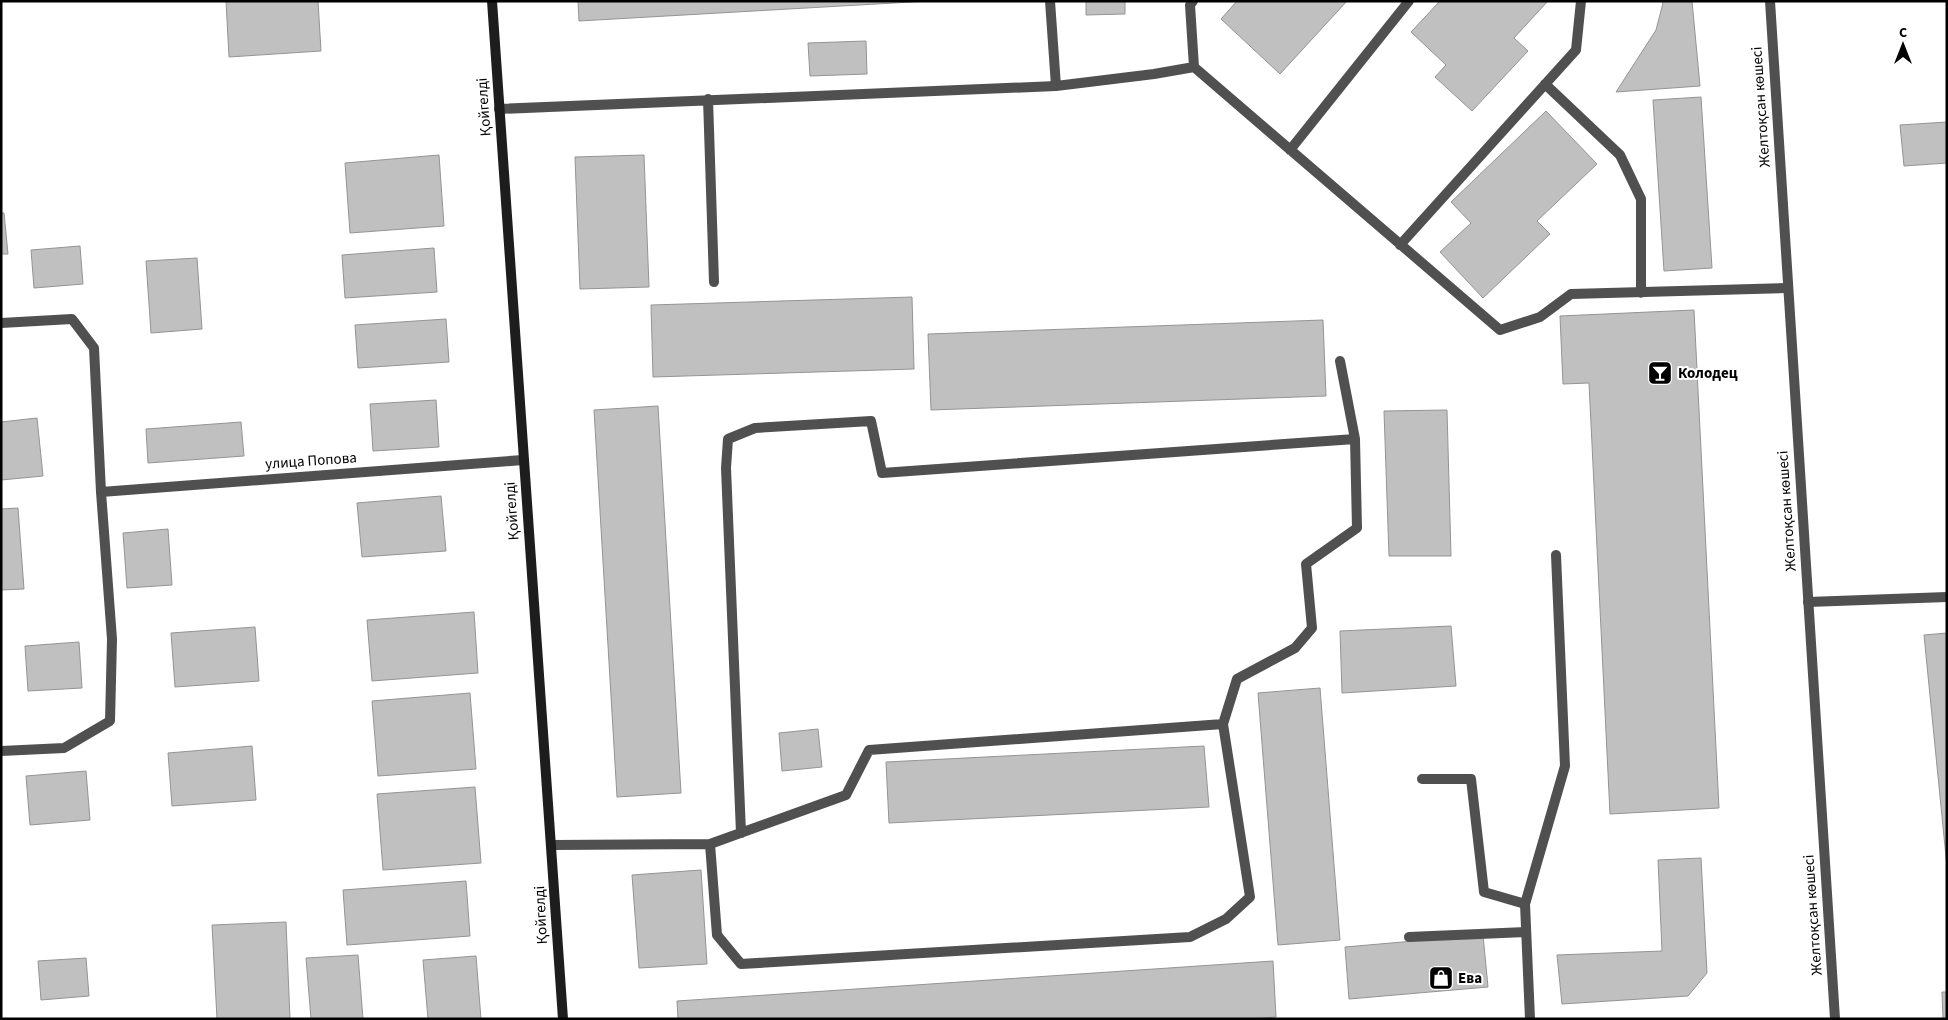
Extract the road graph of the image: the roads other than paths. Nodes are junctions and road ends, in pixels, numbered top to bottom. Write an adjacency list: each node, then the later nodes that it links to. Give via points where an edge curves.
1 (492, 1): 11 (street, Қойгелді)
2 (1050, 1): 9 (street)
3 (1193, 1): 7 (street, via 1190,5)
4 (1409, 1): 12 (street)
5 (1581, 1): 8 (street, via 1576,50)
6 (1770, 1): 15 (street, Желтоқсан көшесі)
7 (1194, 68): 9 (street); 12 (street)
8 (1545, 84): 13 (street); 16 (street, via 1620,155 1637,190 1641,199)
9 (1056, 86): 10 (street)
10 (708, 99): 11 (street); 14 (street)
11 (499, 109): 20 (street, Қойгелді)
12 (1290, 150): 13 (street)
13 (1400, 244): 16 (street, via 1500,330 1540,317 1571,294)
14 (714, 282)
15 (1788, 288): 16 (street); 24 (street, Желтоқсан көшесі)
16 (1641, 293)
17 (1, 323): 21 (street, via 72,319 94,348)
18 (1340, 361): 19 (street)
19 (1355, 439): 25 (street, via 1357,528 1306,564 1312,628 1295,648 1237,679); 28 (street, via 882,472 871,421 755,428 728,439 726,468)
20 (523, 460): 21 (street, улица Попова); 30 (street, Қойгелді)
21 (101, 492): 26 (street, via 112,639 110,722 64,748)
22 (1556, 555): 31 (street, via 1564,766)
23 (1947, 597): 24 (street)
24 (1808, 602): 36 (street, Желтоқсан көшесі)
25 (1223, 724): 28 (street, via 869,750 846,795); 29 (street, via 1250,897 1226,920 1190,937 741,964 717,935)
26 (1, 751)
27 (1422, 779): 31 (street, via 1471,779 1484,892)
28 (740, 833): 29 (street)
29 (710, 844): 30 (street)
30 (552, 845): 34 (street, Қойгелді)
31 (1525, 904): 32 (street)
32 (1526, 932): 33 (street); 35 (street)
33 (1408, 937)
34 (563, 1019)
35 (1530, 1019)
36 (1835, 1019)

